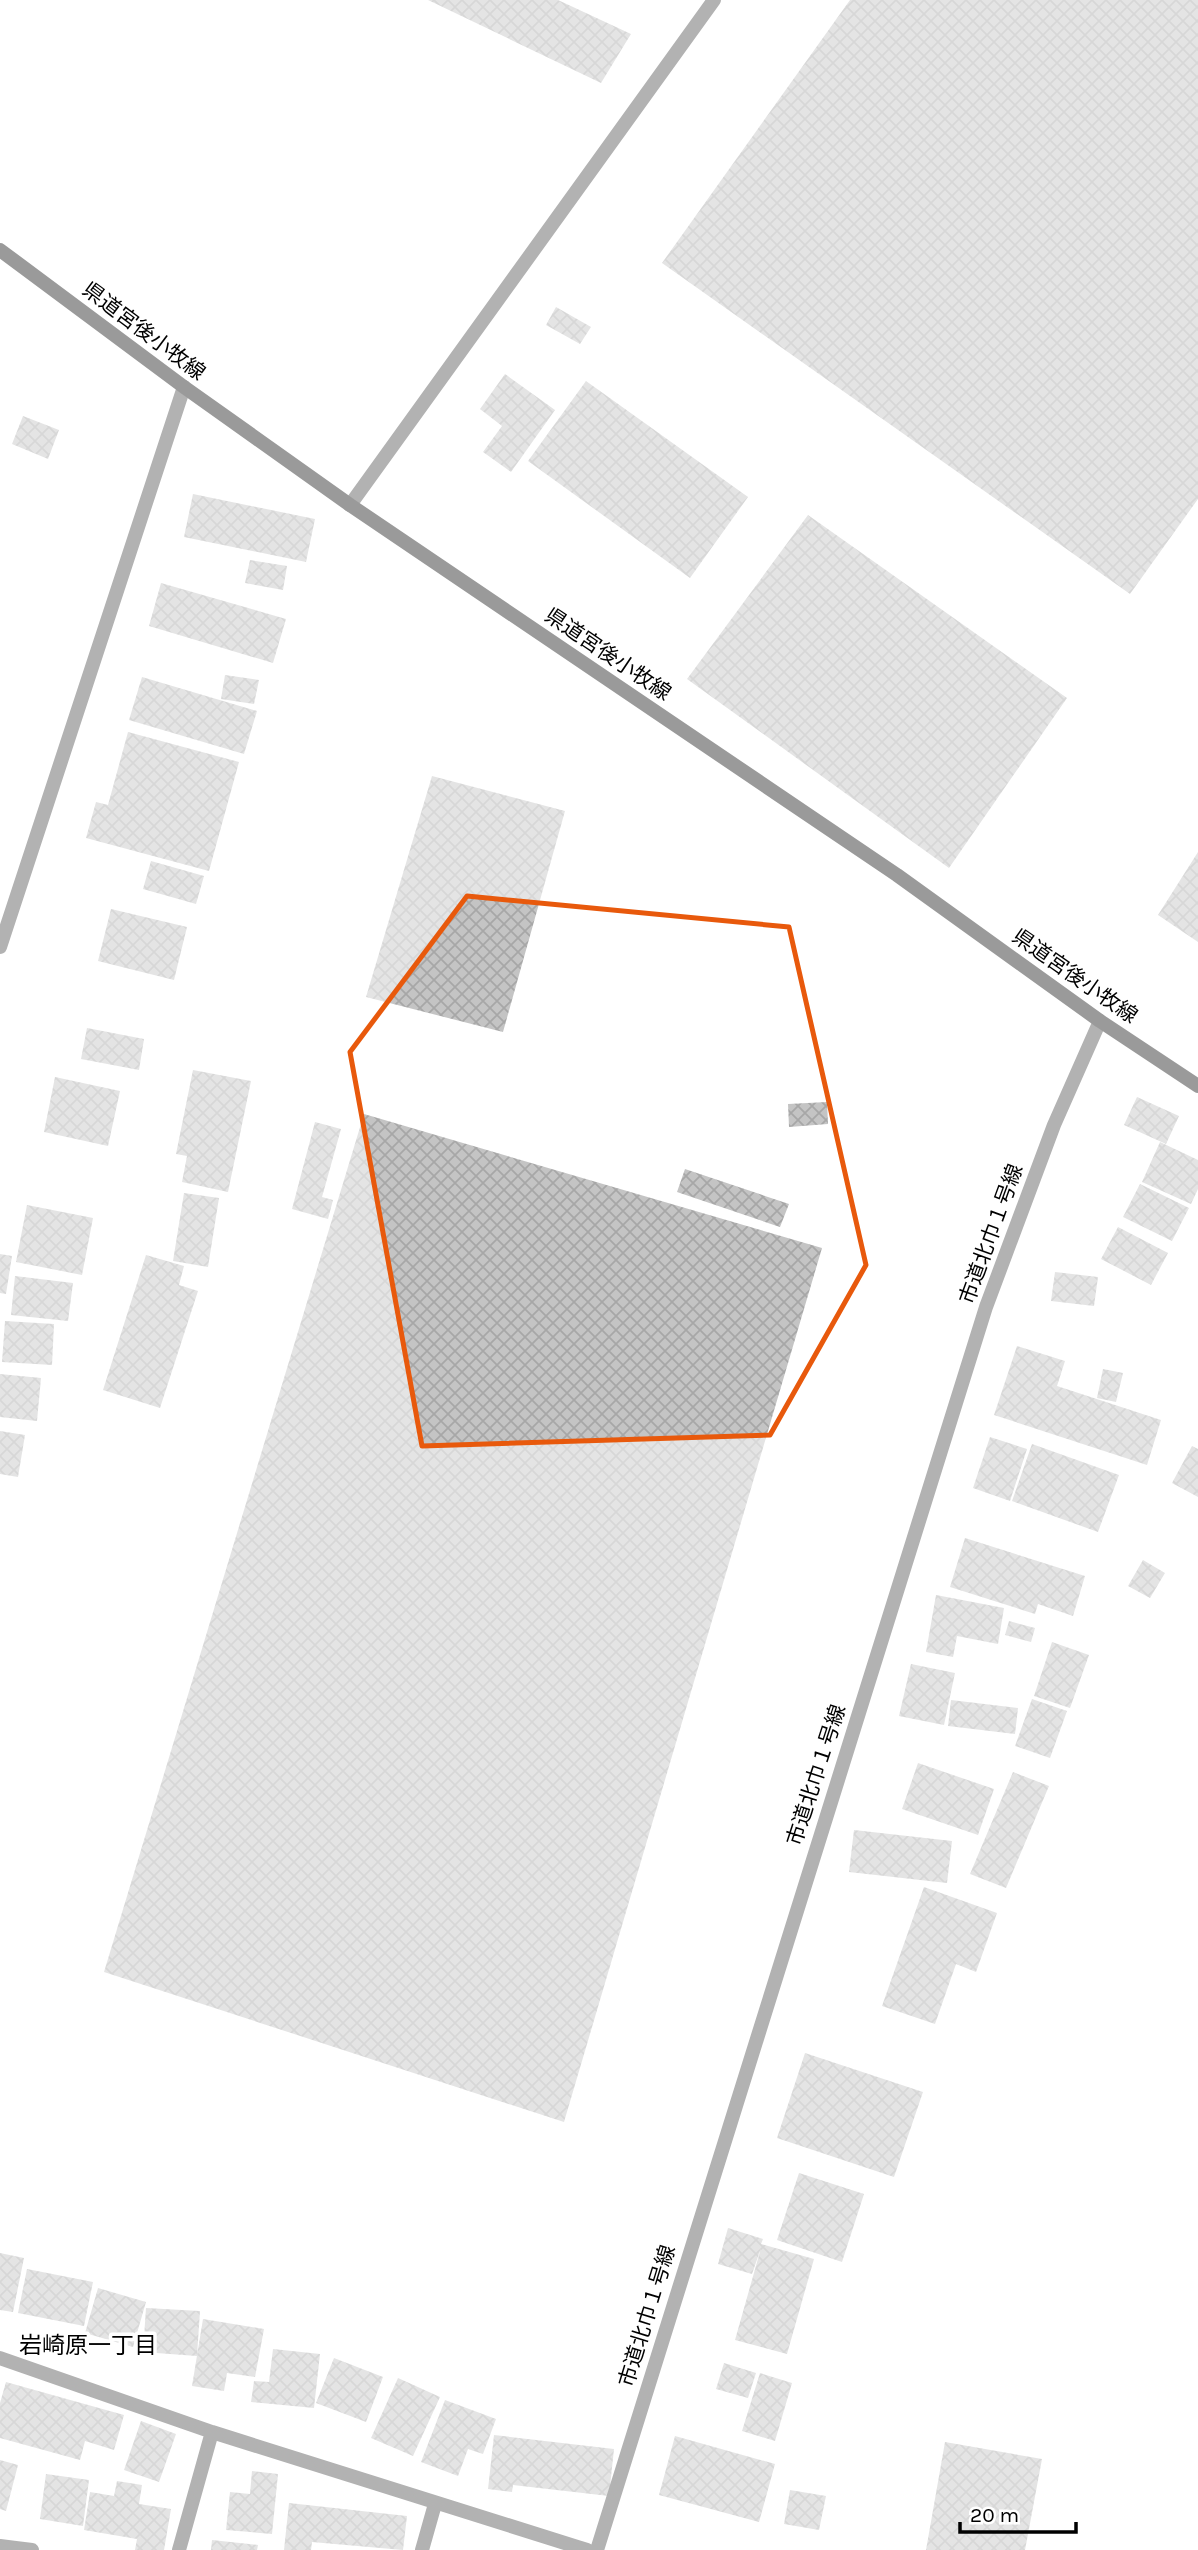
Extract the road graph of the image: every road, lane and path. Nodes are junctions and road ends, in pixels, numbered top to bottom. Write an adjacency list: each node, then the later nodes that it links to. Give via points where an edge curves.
1 (714, 0): 4 (street)
2 (0, 250): 3 (main road, 県道宮後小牧線)
3 (184, 387): 4 (main road, 県道宮後小牧線); 5 (street)
4 (350, 505): 6 (main road, 県道宮後小牧線, via 897,875)
5 (0, 947)
6 (1100, 1021): 7 (main road, 県道宮後小牧線); 16 (street, 市道北巾１号線, via 1054,1125 986,1307)
7 (1198, 1086)
8 (0, 2358): 9 (street)
9 (212, 2431): 10 (street); 13 (street)
10 (435, 2504): 14 (street); 15 (street)
11 (0, 2546): 12 (street)
12 (32, 2550)
13 (179, 2550)
14 (422, 2550)
15 (587, 2550)
16 (597, 2550)

